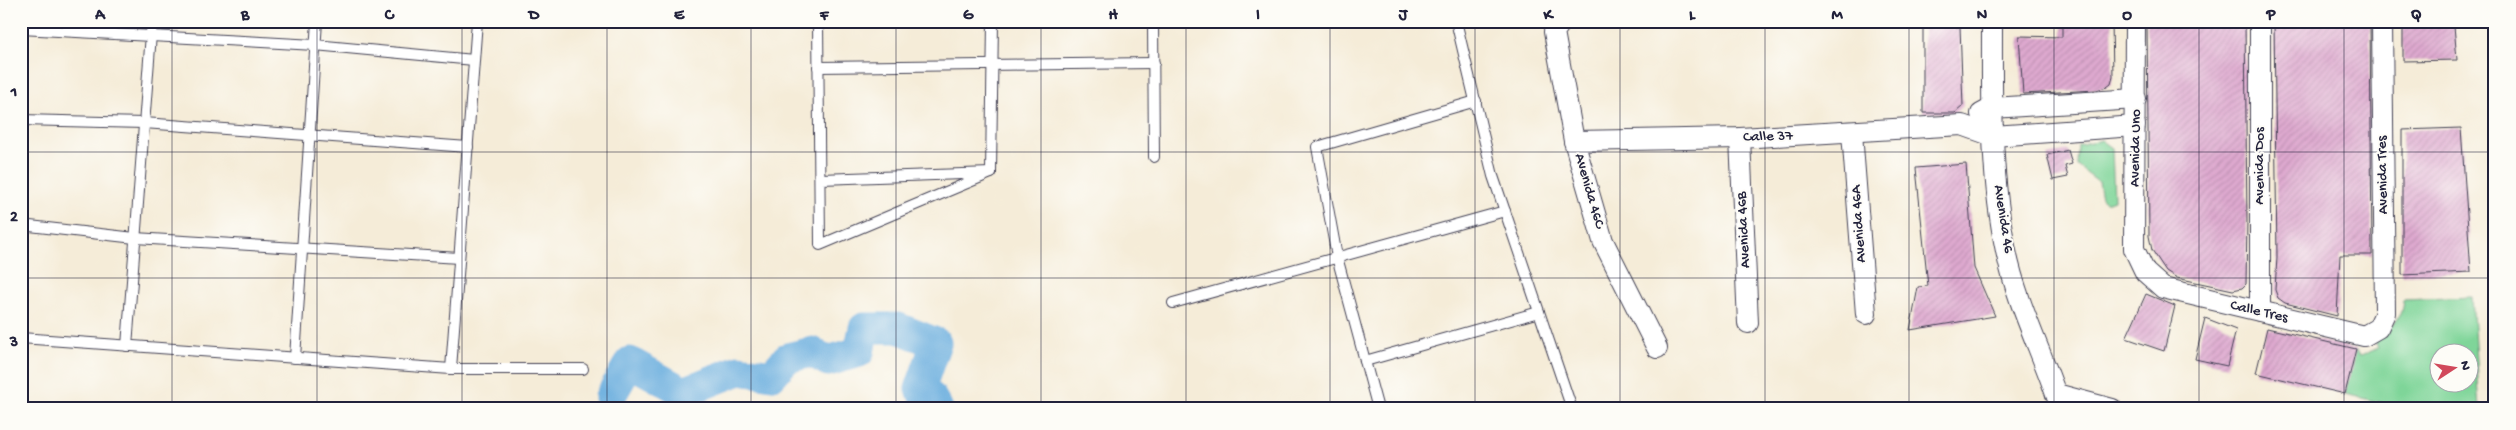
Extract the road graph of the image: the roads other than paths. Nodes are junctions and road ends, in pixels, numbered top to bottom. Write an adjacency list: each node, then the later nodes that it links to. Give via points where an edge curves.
1 (152, 21): 14 (lane)
2 (317, 21): 15 (lane)
3 (477, 21): 16 (lane)
4 (818, 21): 19 (lane)
5 (993, 21): 18 (lane)
6 (1153, 21): 17 (lane)
7 (1456, 21): 21 (lane)
8 (1992, 21): 22 (street, Avenida 46)
9 (2135, 21): 20 (street, Avenida Uno)
10 (2260, 21): 45 (street, Avenida Dos)
11 (2382, 21): 48 (street, Avenida Tres, via 2385,313)
12 (1560, 22): 31 (street, Avenida 46C, via 1554,32)
13 (21, 29): 14 (lane)
14 (150, 38): 15 (lane); 24 (lane)
15 (315, 45): 16 (lane); 28 (lane)
16 (474, 60): 32 (lane)
17 (1154, 63): 18 (lane); 33 (lane)
18 (992, 64): 19 (lane); 34 (lane)
19 (818, 67): 35 (lane)
20 (2136, 99): 22 (street, Calle 37); 26 (street, Avenida Uno)
21 (1476, 101): 36 (lane, via 1493,176); 40 (lane, via 1317,147)
22 (1992, 108): 25 (street, Calle 37); 29 (street, Avenida 46)
23 (21, 120): 24 (lane)
24 (144, 123): 28 (lane); 38 (lane)
25 (1962, 125): 27 (street, Calle 37); 29 (street, Calle 37)
26 (2135, 126): 29 (street, Calle 37); 42 (street, Avenida Uno, via 2134,249)
27 (1852, 133): 30 (street, Calle 37); 46 (street, Avenida 46A)
28 (310, 135): 32 (lane); 39 (lane)
29 (1994, 136): 56 (street, Avenida 46, via 1998,200 2006,253)
30 (1740, 138): 31 (street, Calle 37); 47 (street, Avenida 46B)
31 (1574, 141): 51 (street, Avenida 46C, via 1603,241)
32 (468, 147): 41 (lane)
33 (1154, 157)
34 (991, 173): 35 (lane); 35 (lane, via 820,245)
35 (821, 179)
36 (1505, 211): 40 (lane); 44 (lane)
37 (21, 225): 38 (lane)
38 (136, 238): 39 (lane); 50 (lane)
39 (302, 248): 41 (lane); 52 (lane)
40 (1337, 257): 43 (lane); 53 (lane)
41 (459, 258): 54 (lane)
42 (2145, 272): 45 (street, Calle Tres, via 2163,288)
43 (1173, 303)
44 (1539, 312): 53 (lane); 58 (lane)
45 (2260, 312): 48 (street, Calle Tres, via 2364,336)
46 (1866, 314)
47 (1748, 323)
48 (2378, 328)
49 (21, 338): 50 (lane)
50 (127, 346): 52 (lane)
51 (1658, 348)
52 (295, 358): 54 (lane)
53 (1365, 361): 57 (lane)
54 (451, 370): 55 (lane)
55 (582, 370)
56 (2058, 402): 59 (street)
57 (1378, 409)
58 (1572, 409)
59 (2112, 409)

